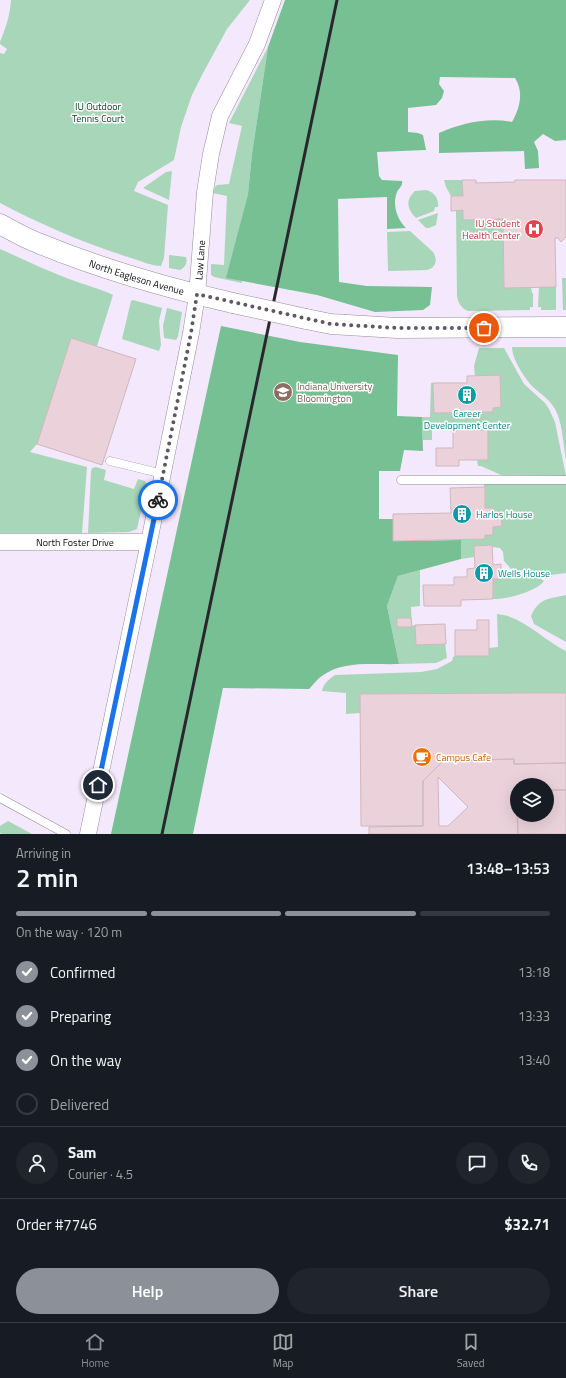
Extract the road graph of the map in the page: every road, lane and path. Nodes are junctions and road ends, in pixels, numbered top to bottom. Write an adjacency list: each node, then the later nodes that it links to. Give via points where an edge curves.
1 (273, 0): 3 (street, Law Lane, via 257,44 220,116 205,192)
2 (0, 224): 3 (street, North Eagleson Avenue, via 37,243 100,267)
3 (197, 294): 4 (street, North Eagleson Avenue, bridge, via 331,324 397,328); 6 (street, Law Lane)
4 (566, 327)
5 (110, 461): 6 (lane)
6 (163, 474): 10 (street, Law Lane)
7 (401, 480): 8 (lane)
8 (566, 480)
9 (0, 542): 10 (street, North Foster Drive)
10 (149, 542): 13 (street, Law Lane)
11 (0, 798): 12 (lane)
12 (66, 834)
13 (88, 834)

